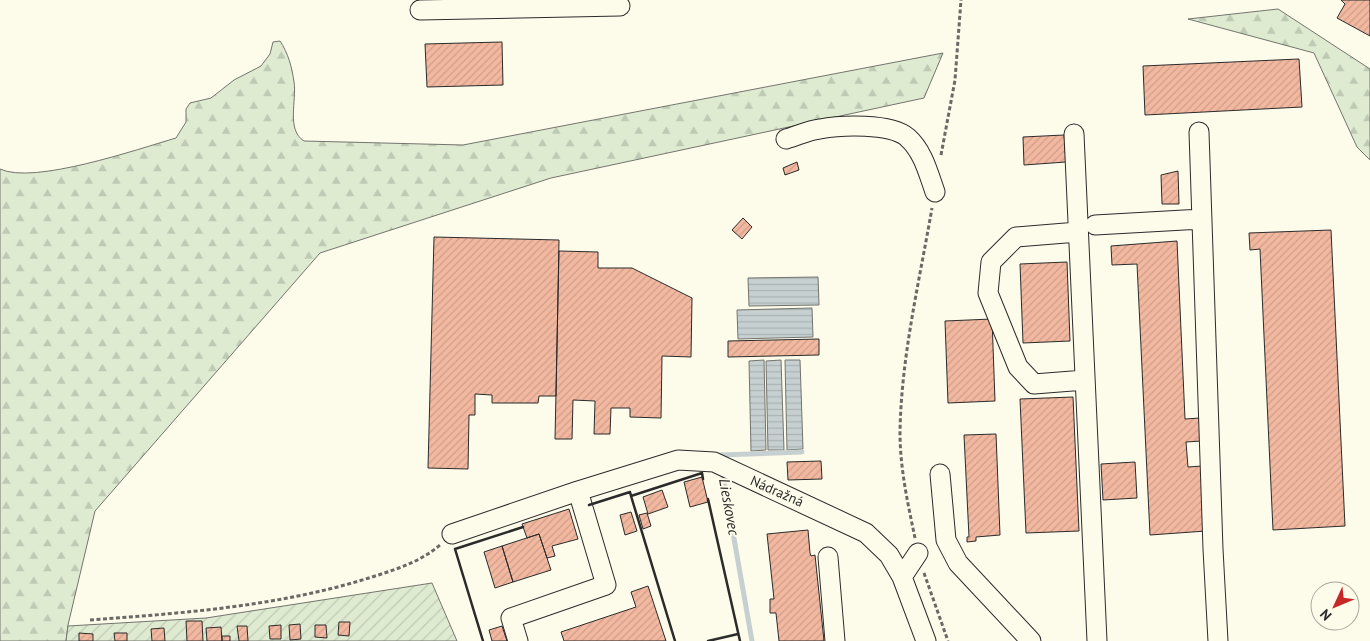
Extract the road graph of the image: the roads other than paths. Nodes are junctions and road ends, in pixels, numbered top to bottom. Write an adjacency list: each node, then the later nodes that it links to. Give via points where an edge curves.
1 (563, 4): 2 (street); 3 (street)
2 (620, 6)
3 (420, 10)
4 (1199, 132): 8 (street)
5 (1074, 134): 9 (street)
6 (786, 139): 7 (street, via 819,129 874,127 896,131 916,146)
7 (935, 192)
8 (1202, 219): 9 (street); 22 (street)
9 (1086, 229): 10 (street); 10 (street, via 1016,237 991,262 988,292 1018,367 1034,384)
10 (1085, 380): 21 (street)
11 (940, 474): 20 (street, via 946,540 958,563)
12 (578, 491): 13 (street, Nádražná); 16 (street, Nádražná, via 678,460 721,465 866,533 889,555); 17 (street, via 606,585 511,618)
13 (452, 534)
14 (918, 554): 16 (street)
15 (828, 557): 18 (street)
16 (902, 577): 19 (street, Nádražná)
17 (518, 641)
18 (835, 641)
19 (926, 641)
20 (1031, 641)
21 (1097, 641)
22 (1218, 641)

